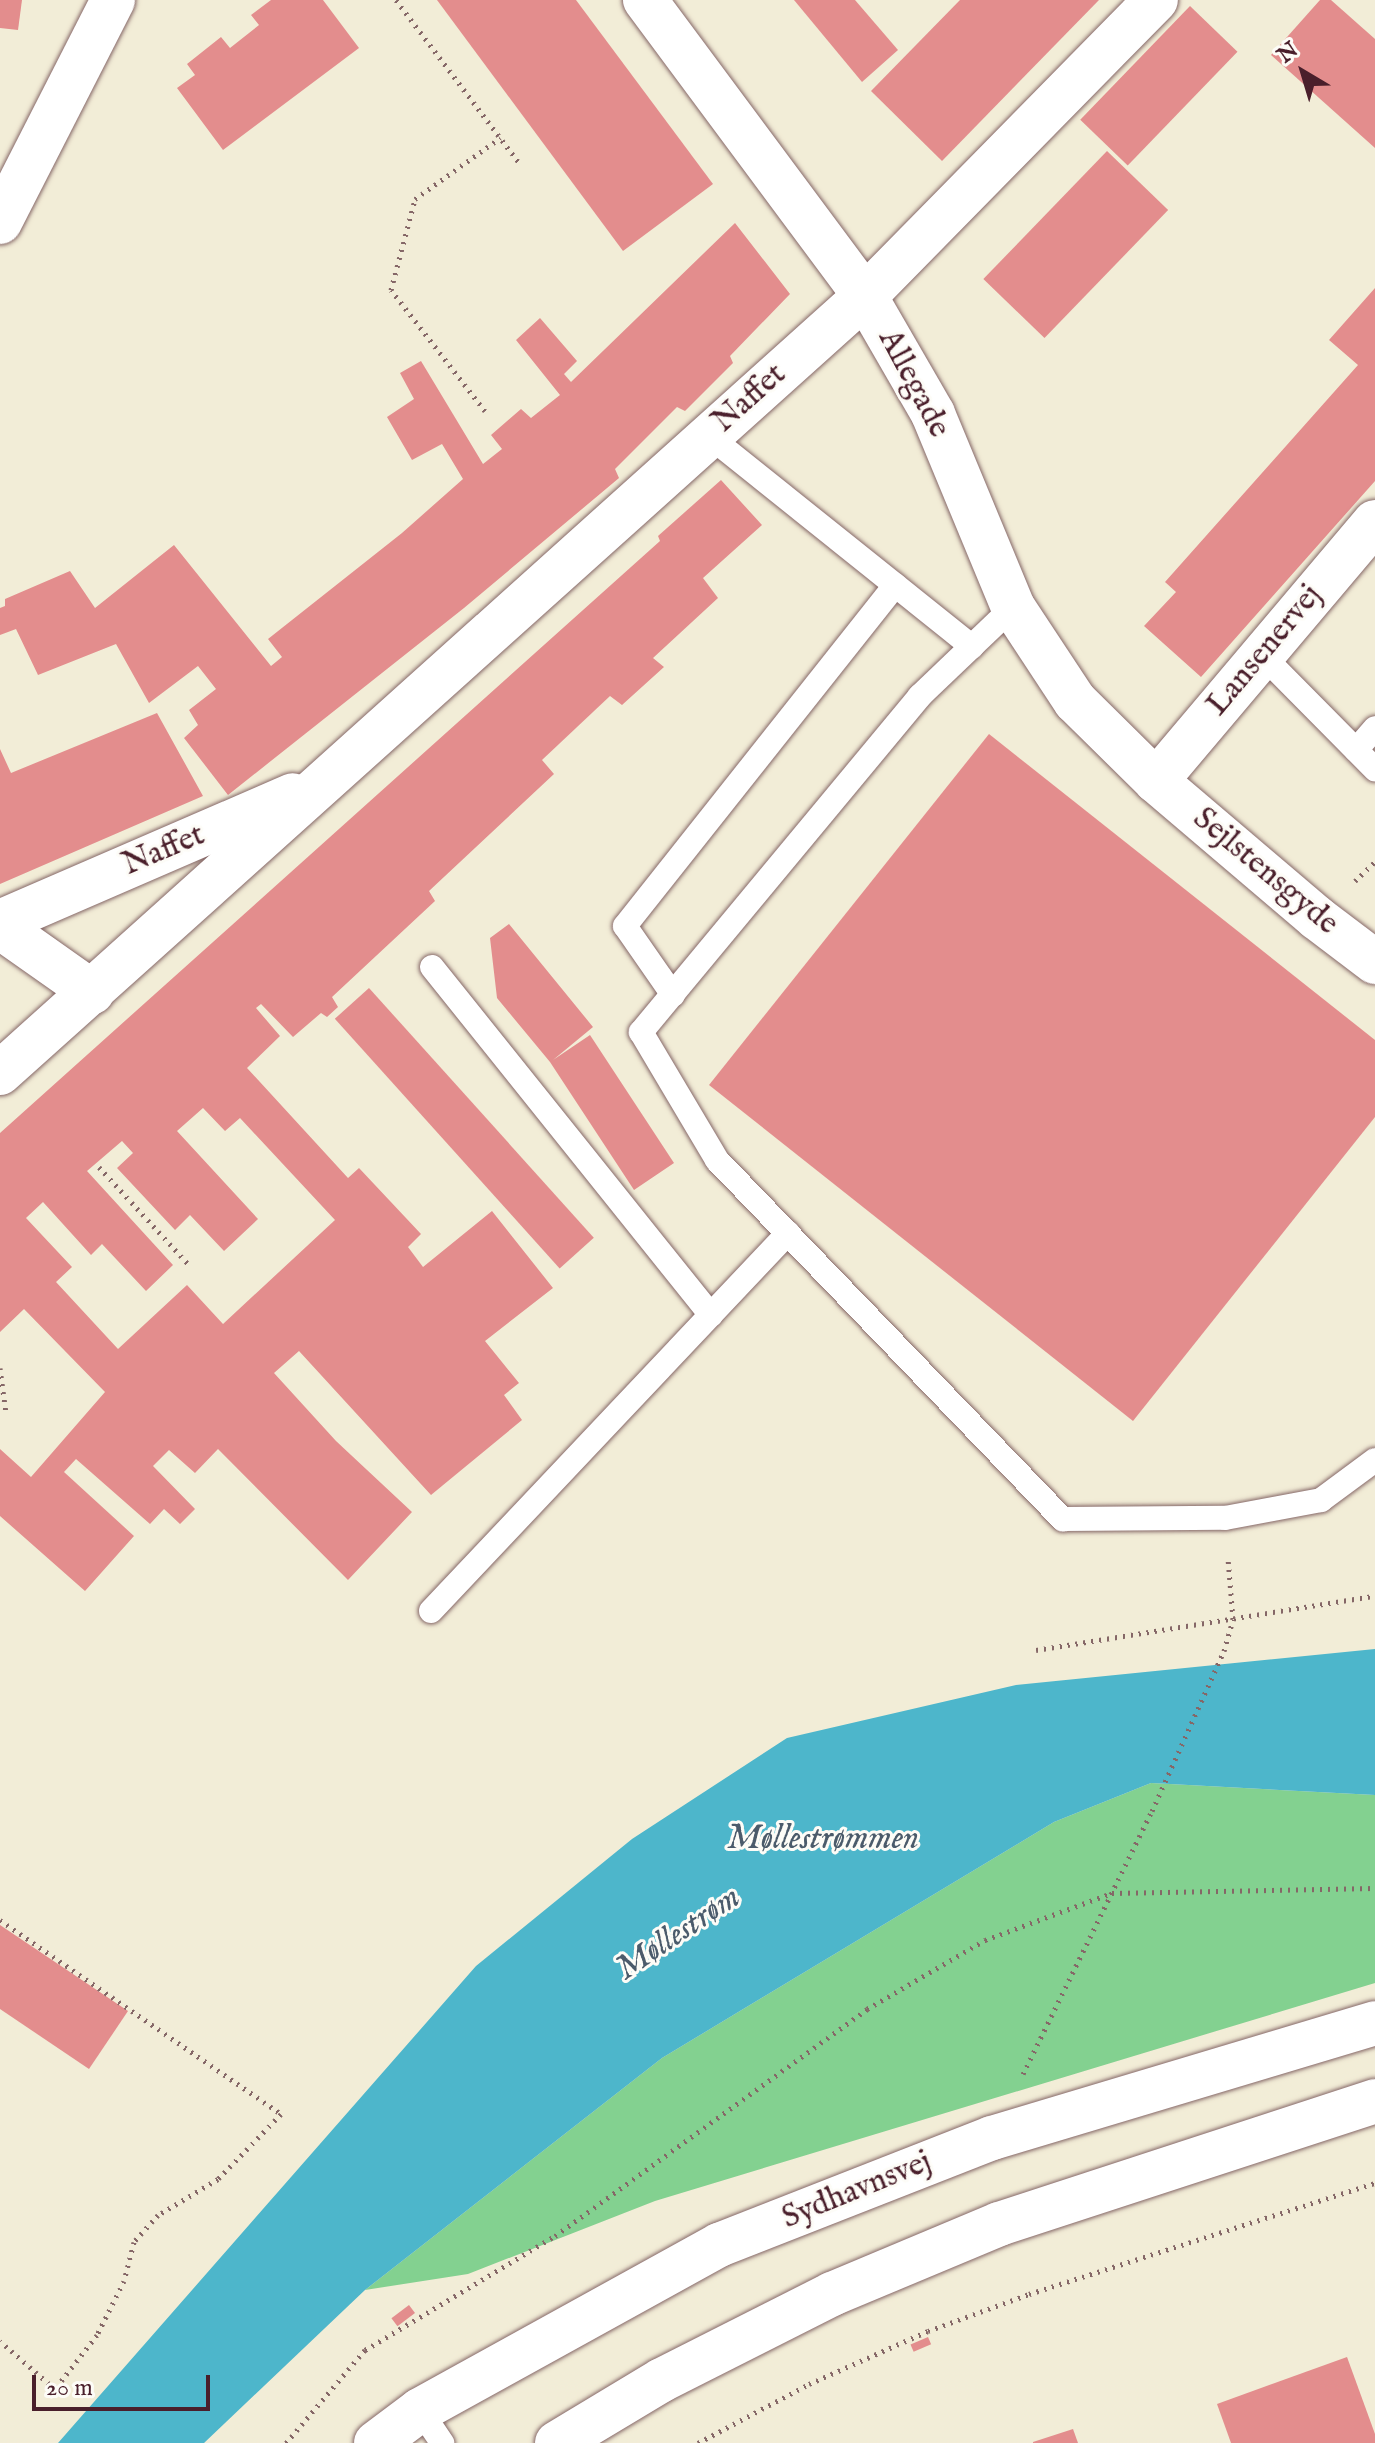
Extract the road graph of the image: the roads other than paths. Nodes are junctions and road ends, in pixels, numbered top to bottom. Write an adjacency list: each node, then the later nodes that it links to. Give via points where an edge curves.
1 (113, 0): 4 (street)
2 (645, 0): 5 (street, Allegade)
3 (1156, 0): 5 (street, Naffet)
4 (0, 222)
5 (865, 296): 6 (street, Naffet); 9 (street, Allegade, via 933,414)
6 (709, 436): 8 (lane); 15 (street, Naffet)
7 (1372, 531): 11 (street, Lansenervej)
8 (895, 585): 10 (lane); 21 (lane, via 625,926)
9 (1013, 607): 10 (lane); 16 (street, Allegade, via 1075,701)
10 (972, 647): 21 (lane, via 920,696)
11 (1262, 655): 13 (lane); 16 (street, Lansenervej)
12 (1375, 728): 13 (lane)
13 (1356, 750): 14 (lane)
14 (1375, 769)
15 (328, 780): 17 (street, Naffet); 20 (street, Naffet)
16 (1156, 781): 18 (street, Sejlstensgyde)
17 (0, 925): 20 (street, Naffet)
18 (1375, 962)
19 (432, 967): 24 (lane)
20 (92, 992): 22 (street, Naffet)
21 (673, 995): 23 (lane, via 641,1032 717,1160)
22 (0, 1073)
23 (788, 1233): 24 (lane); 25 (lane, via 1063,1519 1225,1518 1321,1500)
24 (711, 1315): 26 (lane)
25 (1375, 1460)
26 (431, 1611)
27 (1375, 2023): 29 (street, Sydhavnsvej, via 992,2138 719,2245)
28 (1375, 2101): 31 (street, via 971,2235 832,2294 662,2380)
29 (431, 2426): 30 (street, Sydhavnsvej)
30 (376, 2443)
31 (557, 2443)

